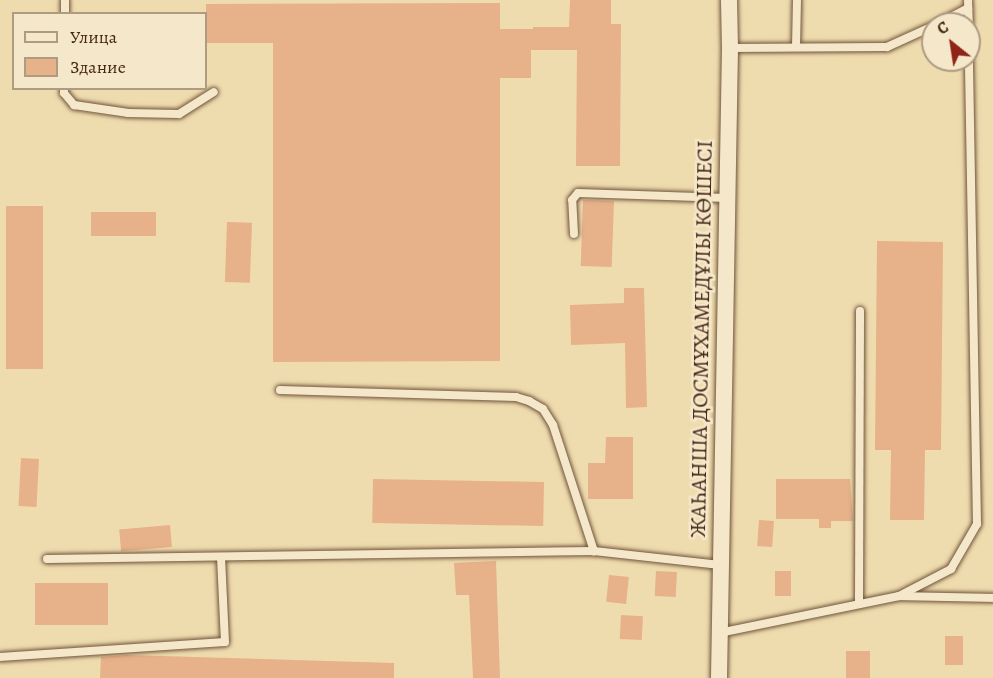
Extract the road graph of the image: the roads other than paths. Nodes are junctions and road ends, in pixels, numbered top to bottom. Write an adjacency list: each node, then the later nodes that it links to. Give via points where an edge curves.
1 (729, 0): 5 (street, ЖАҺАНША ДОСМҰХАМЕДҰЛЫ КӨШЕСІ)
2 (797, 0): 4 (lane)
3 (921, 31): 4 (lane, via 887,47)
4 (796, 47): 5 (lane)
5 (730, 48): 9 (street, ЖАҺАНША ДОСМҰХАМЕДҰЛЫ КӨШЕСІ)
6 (969, 72): 17 (lane, via 977,524 951,569)
7 (64, 90): 8 (lane, via 74,105 128,113 179,114)
8 (214, 92)
9 (727, 198): 10 (lane, via 578,193 572,200); 16 (street, ЖАҺАНША ДОСМҰХАМЕДҰЛЫ КӨШЕСІ)
10 (574, 234)
11 (860, 311): 19 (lane)
12 (280, 390): 13 (lane, via 516,397 530,401 543,409 553,425)
13 (594, 551): 14 (lane); 16 (lane)
14 (221, 557): 15 (lane); 21 (lane, via 225,642)
15 (48, 560)
16 (720, 565): 20 (street, ЖАҺАНША ДОСМҰХАМЕДҰЛЫ КӨШЕСІ)
17 (899, 596): 18 (lane); 19 (lane)
18 (993, 598)
19 (859, 604): 20 (lane)
20 (719, 633): 22 (street, ЖАҺАНША ДОСМҰХАМЕДҰЛЫ КӨШЕСІ)
21 (0, 657)
22 (718, 678)

